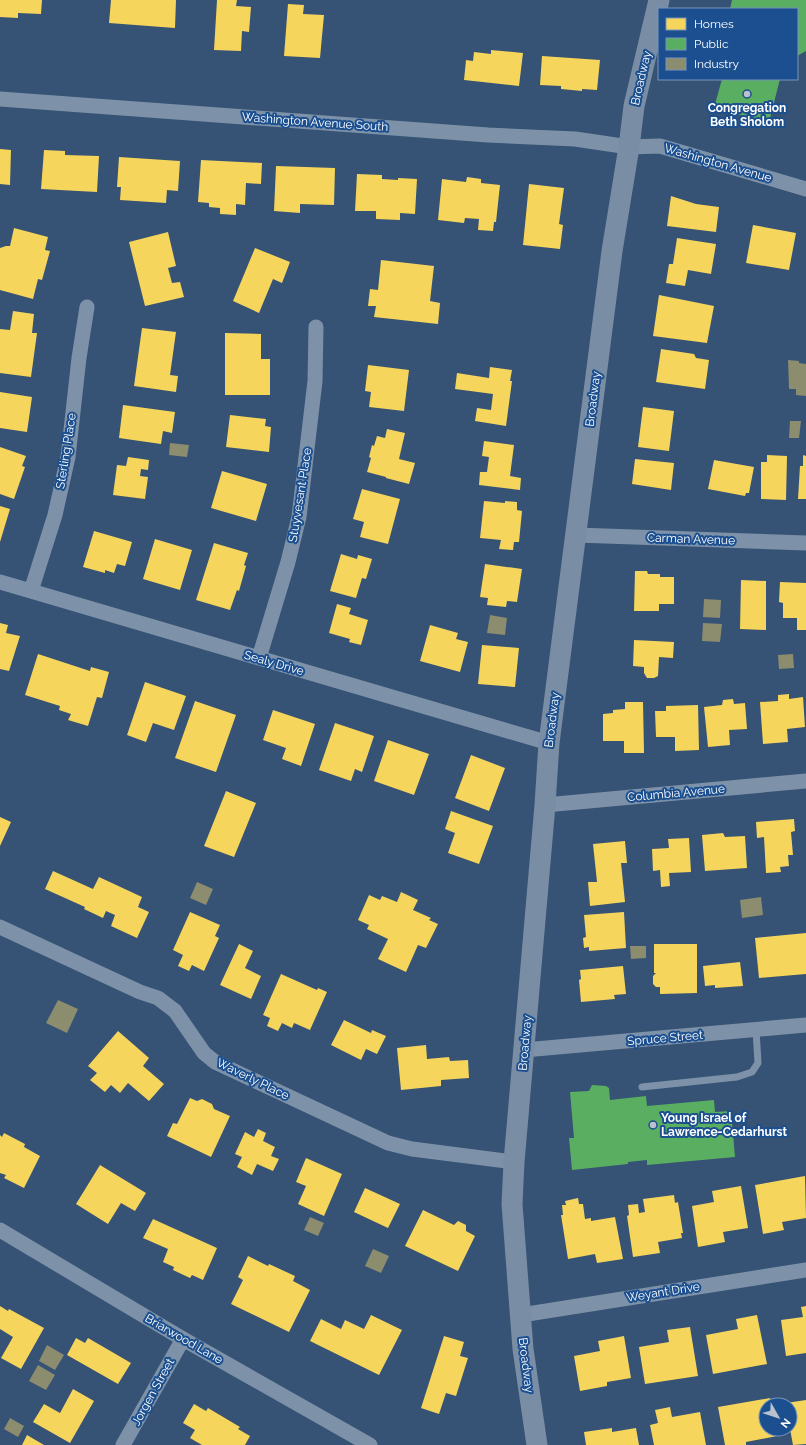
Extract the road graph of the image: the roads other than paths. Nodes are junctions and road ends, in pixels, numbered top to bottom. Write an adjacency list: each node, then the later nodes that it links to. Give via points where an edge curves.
1 (659, 0): 3 (main road, Broadway, via 634,106)
2 (0, 99): 3 (street, Washington Avenue South, via 472,134 575,139)
3 (629, 147): 4 (street, Washington Avenue, via 660,146); 7 (main road, Broadway, via 612,251)
4 (806, 189)
5 (87, 307): 10 (street, Sterling Place, via 68,457 55,515)
6 (316, 327): 11 (street, Stuyvesant Place, via 316,381 299,516)
7 (576, 535): 8 (street, Carman Avenue); 12 (main road, Broadway)
8 (806, 543)
9 (0, 582): 10 (street, Sealy Drive)
10 (32, 591): 11 (street, Sealy Drive)
11 (259, 658): 12 (street, Sealy Drive)
12 (549, 743): 14 (main road, Broadway)
13 (806, 781): 14 (street, Columbia Avenue)
14 (545, 805): 18 (main road, Broadway)
15 (0, 927): 20 (street, Waverly Place, via 158,998 175,1011 204,1053 215,1062 388,1143 412,1149)
16 (806, 1025): 17 (street, Spruce Street)
17 (756, 1030): 18 (street, Spruce Street); 19 (lane, via 758,1063 752,1072 737,1077)
18 (524, 1050): 20 (main road, Broadway)
19 (642, 1087)
20 (514, 1162): 23 (main road, Broadway, via 512,1204)
21 (0, 1231): 24 (street, Briarwood Lane)
22 (806, 1270): 23 (street, Weyant Drive)
23 (521, 1315): 27 (main road, Broadway, via 523,1350)
24 (183, 1339): 25 (street, Jorgen Street); 26 (street, Briarwood Lane)
25 (123, 1445)
26 (370, 1445)
27 (537, 1445)

